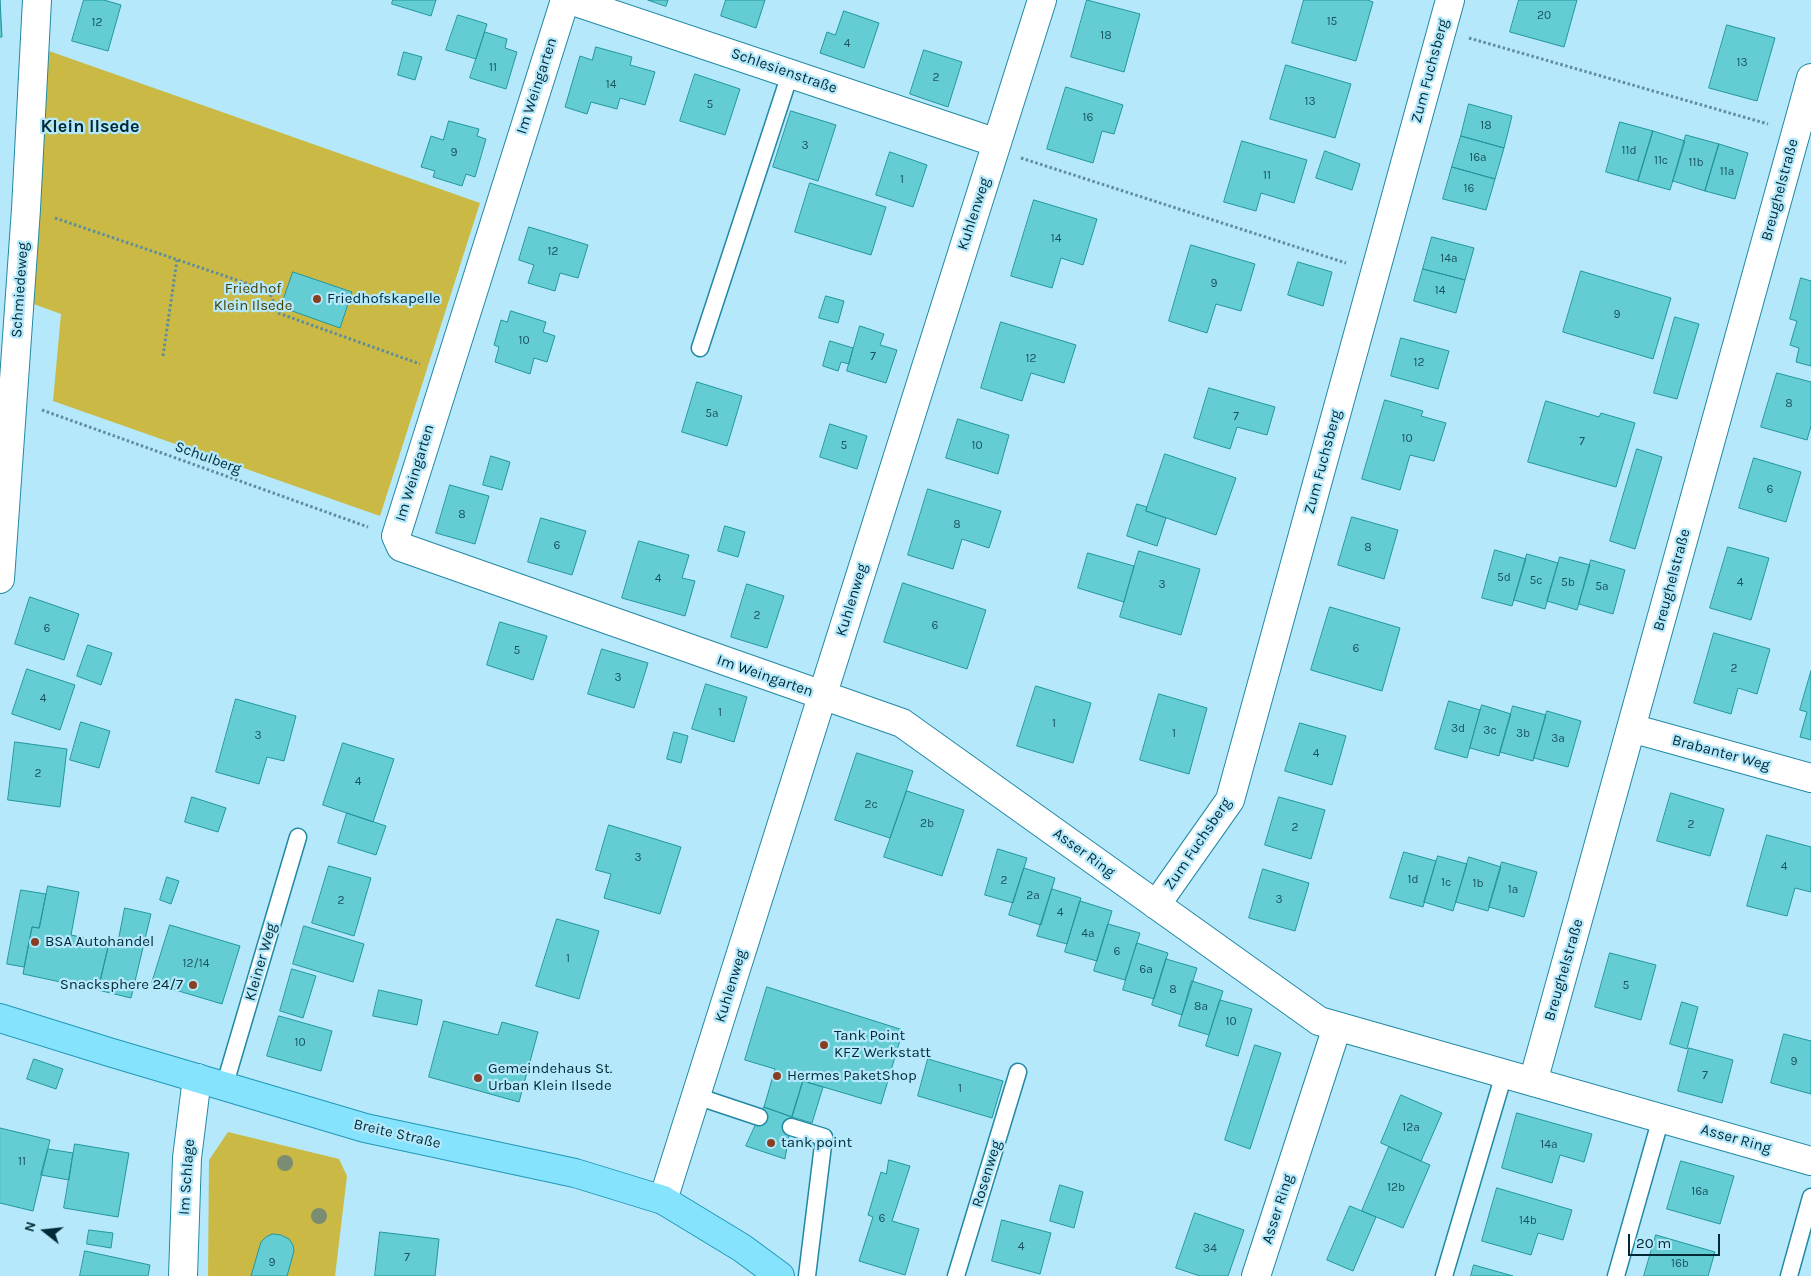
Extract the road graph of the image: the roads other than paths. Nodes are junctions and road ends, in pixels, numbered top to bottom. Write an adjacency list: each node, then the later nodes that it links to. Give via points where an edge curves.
1 (37, 0): 10 (street, Schmiedeweg, via 13,399)
2 (565, 0): 12 (street, Im Weingarten, via 396,536 401,547)
3 (570, 0): 6 (street, Schlesienstraße)
4 (1042, 0): 8 (street, Kuhlenweg)
5 (1450, 0): 16 (street, Zum Fuchsberg, via 1230,800)
6 (790, 74): 8 (street, Schlesienstraße); 9 (lane)
7 (1811, 78): 13 (street, Breughelstraße)
8 (997, 143): 12 (street, Kuhlenweg)
9 (700, 348)
10 (4, 480): 11 (street, Schmiedeweg)
11 (0, 579)
12 (822, 696): 16 (street, Asser Ring, via 902,723); 24 (street, Kuhlenweg)
13 (1631, 728): 14 (street, Brabanter Weg); 22 (street, Breughelstraße)
14 (1811, 778)
15 (298, 837): 23 (lane, Kleiner Weg)
16 (1156, 905): 18 (street, Asser Ring, via 1319,1021)
17 (0, 1018): 21 (main road, Breite Straße)
18 (1337, 1027): 20 (street, Asser Ring); 35 (street, Asser Ring)
19 (1018, 1072): 34 (lane, Rosenweg)
20 (1504, 1074): 22 (street, Asser Ring); 36 (lane)
21 (197, 1078): 23 (main road, Breite Straße); 31 (street, Im Schlage, via 187,1158)
22 (1533, 1082): 26 (street, Asser Ring)
23 (224, 1087): 30 (main road, Breite Straße, via 365,1128 575,1173)
24 (696, 1096): 25 (lane); 30 (street, Kuhlenweg)
25 (759, 1117)
26 (1661, 1118): 28 (street, Asser Ring); 37 (lane)
27 (791, 1127): 33 (lane, via 824,1137)
28 (1811, 1161)
29 (1811, 1197): 38 (lane)
30 (663, 1200): 32 (main road, Breite Straße, via 742,1248)
31 (183, 1276)
32 (780, 1276)
33 (807, 1276)
34 (956, 1276)
35 (1256, 1276)
36 (1444, 1276)
37 (1616, 1276)
38 (1789, 1276)

